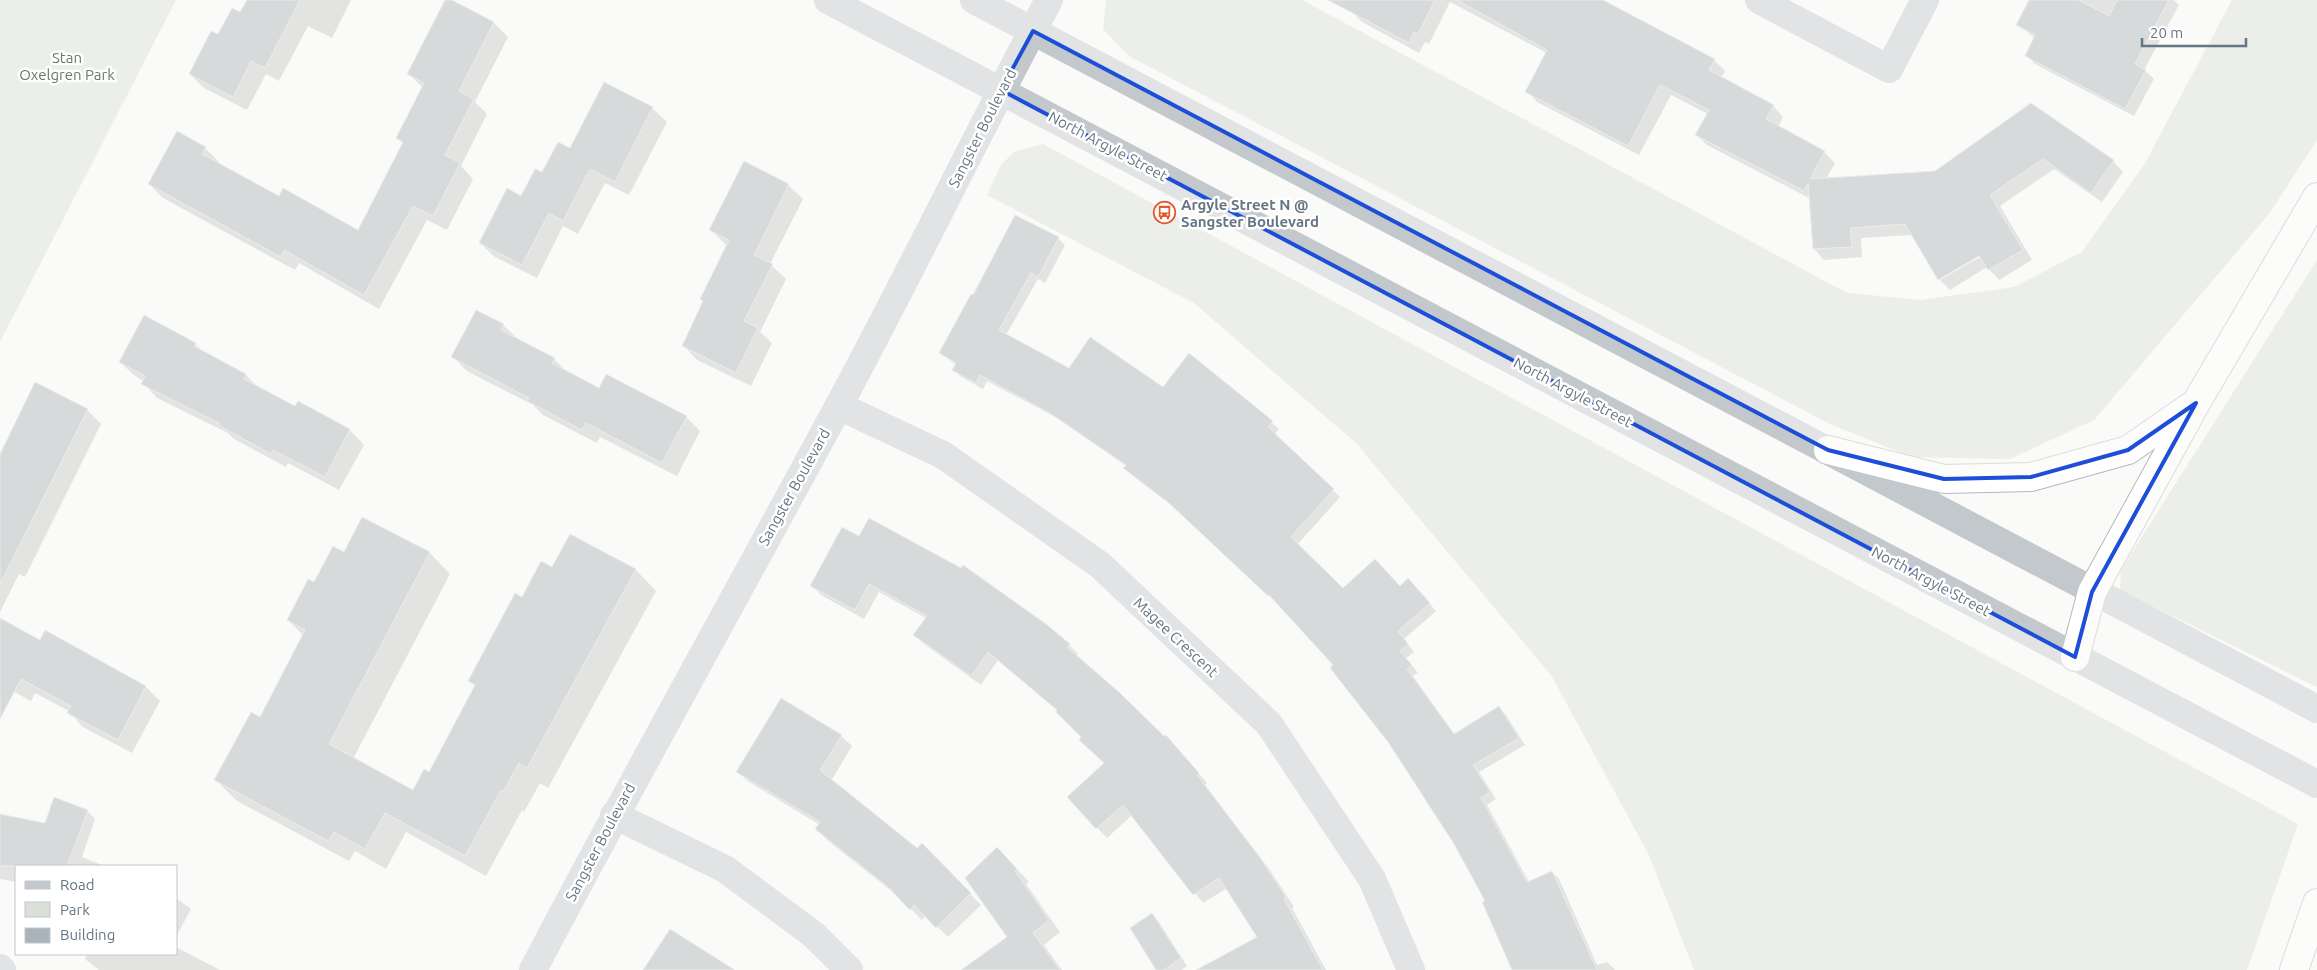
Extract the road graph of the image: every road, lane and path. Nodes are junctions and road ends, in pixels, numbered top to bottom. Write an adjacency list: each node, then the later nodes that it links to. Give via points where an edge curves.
1 (828, 0): 7 (street, North Argyle Street)
2 (974, 0): 6 (street)
3 (1049, 0): 6 (street, Sangster Boulevard)
4 (1759, 0): 5 (street, via 1889,69)
5 (1925, 0)
6 (1033, 31): 7 (street, Sangster Boulevard); 11 (street)
7 (1001, 90): 10 (street, Sangster Boulevard); 13 (street, North Argyle Street)
8 (2317, 197): 9 (highway)
9 (2196, 403): 11 (highway, via 2128,450 2031,477 1944,480); 12 (highway)
10 (839, 406): 16 (street, Sangster Boulevard); 20 (street, Magee Crescent, via 942,454 1100,565 1269,724 1372,879)
11 (1828, 450): 12 (street)
12 (2092, 592): 13 (highway); 14 (street)
13 (2075, 657): 15 (street, North Argyle Street)
14 (2317, 708)
15 (2317, 784)
16 (614, 815): 18 (street, Sangster Boulevard); 19 (street, via 725,869 814,935)
17 (2317, 903): 21 (highway)
18 (533, 970)
19 (848, 970)
20 (1410, 970)
21 (2294, 970)

